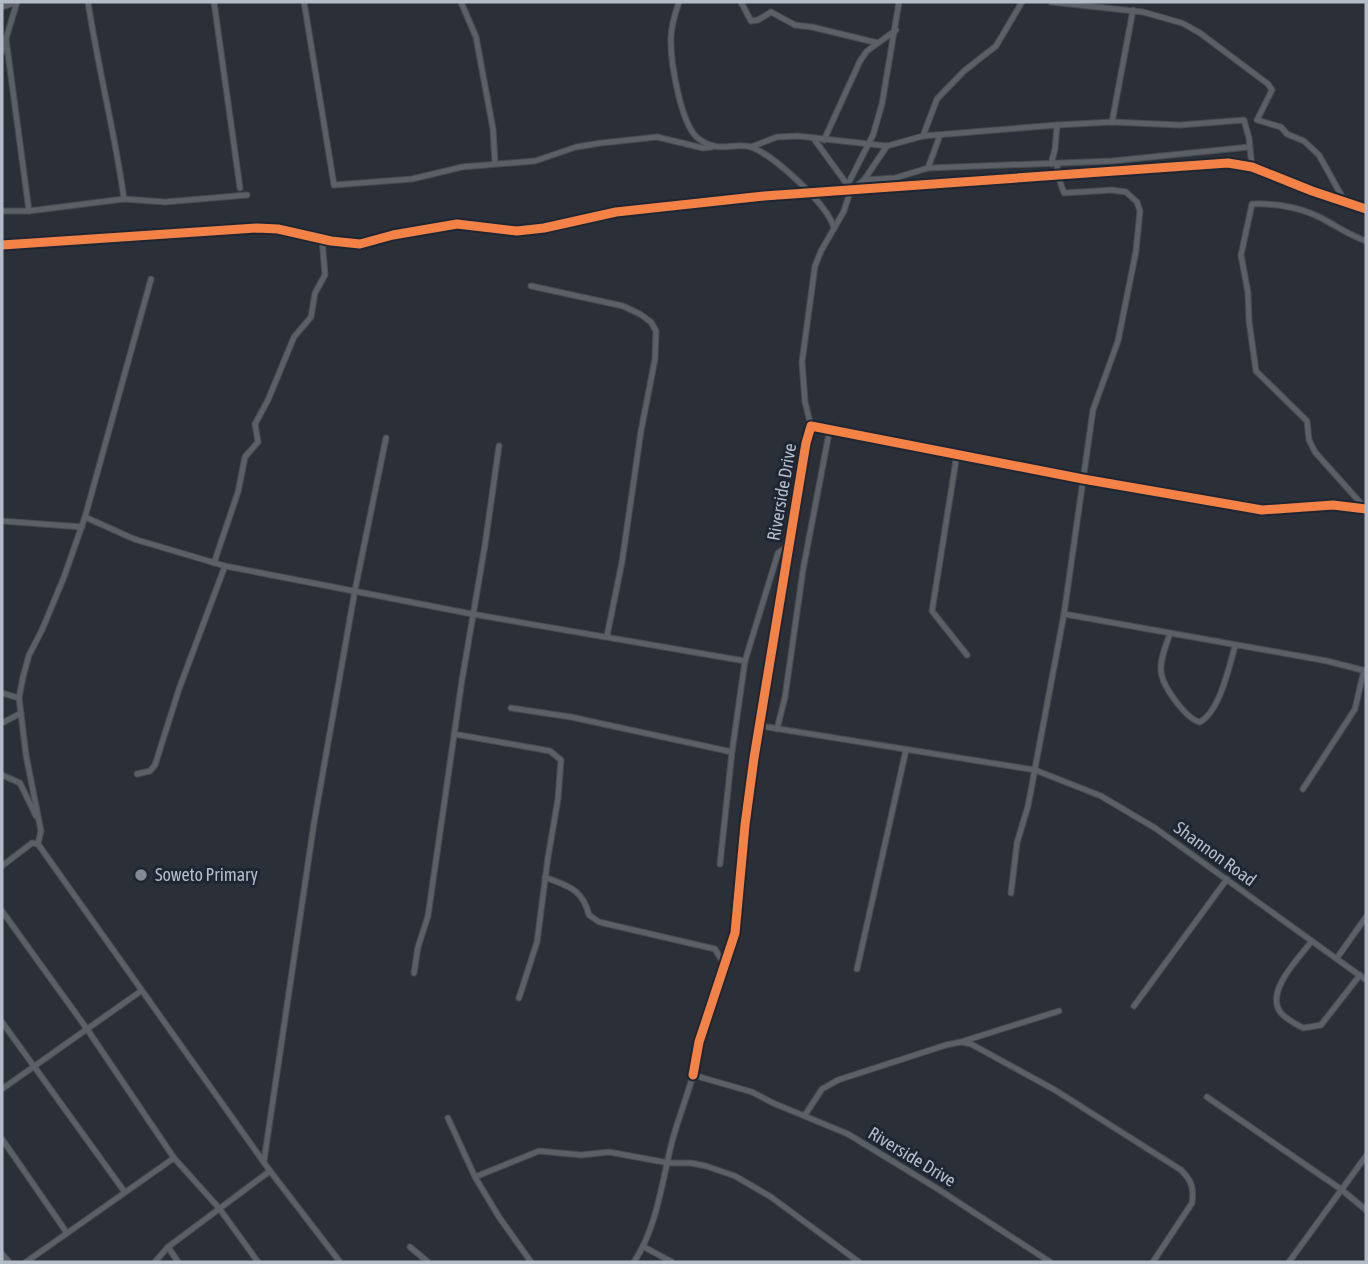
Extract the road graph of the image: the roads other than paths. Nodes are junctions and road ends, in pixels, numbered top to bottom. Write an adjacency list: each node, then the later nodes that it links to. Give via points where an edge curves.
1 (17, 2): 11 (street); 14 (street)
2 (88, 2): 38 (street)
3 (214, 2): 34 (street)
4 (304, 2): 28 (street, via 334,185 412,179)
5 (461, 2): 28 (street, via 476,37)
6 (679, 2): 25 (street, via 671,42 680,99 692,132)
7 (741, 2): 15 (street, via 751,21 771,12 792,24)
8 (899, 2): 13 (street)
9 (1021, 2): 20 (street, via 996,46 937,99)
10 (1051, 2): 12 (street)
11 (2, 7)
12 (1133, 10): 17 (street); 39 (street, via 1191,27 1263,78 1272,90 1257,120 1304,141 1319,155)
13 (896, 30): 15 (street); 23 (street, via 886,91)
14 (6, 39): 16 (street); 42 (street)
15 (878, 43): 22 (street, via 858,65)
16 (2, 52)
17 (1112, 122): 18 (street); 27 (street, via 1180,125 1244,120)
18 (1057, 125): 19 (street); 29 (street)
19 (940, 135): 20 (street); 31 (street)
20 (923, 136): 24 (street)
21 (814, 139): 22 (street); 26 (street, via 777,136); 35 (street)
22 (824, 140): 23 (street)
23 (869, 143): 24 (street); 35 (street)
24 (887, 146): 33 (street)
25 (712, 147): 26 (street); 28 (street, via 657,137 576,147 527,162)
26 (751, 147): 36 (street)
27 (1249, 147): 29 (street); 30 (street)
28 (495, 163)
29 (1054, 164): 31 (street); 32 (street)
30 (1252, 167): 32 (street, via 1228,163); 39 (street)
31 (928, 168): 33 (street, via 895,178)
32 (1058, 176): 35 (street); 54 (street, via 1065,193 1126,192 1140,211 1118,341 1093,410)
33 (864, 180): 35 (street)
34 (240, 188)
35 (850, 188): 36 (street); 43 (street, via 847,205)
36 (808, 192): 43 (street, via 827,212); 44 (street, via 616,212 517,231 457,224 360,244)
37 (247, 195): 38 (street, via 165,202)
38 (124, 199): 42 (street)
39 (1345, 202): 40 (street)
40 (1366, 209)
41 (2, 211): 42 (street)
42 (29, 211)
43 (834, 228): 49 (street, via 815,266 803,348 802,376)
44 (322, 238): 46 (street, via 257,228); 60 (street, via 326,275 315,293 311,317 294,337 255,424 258,442 245,457)
45 (1366, 241): 55 (street, via 1315,215 1269,203 1252,204 1241,255 1256,372 1307,421 1315,452)
46 (2, 245)
47 (151, 279): 56 (street)
48 (531, 286): 66 (street, via 623,306 651,322 656,331)
49 (811, 426): 50 (street, Riverside Drive); 59 (street, Riverside Drive)
50 (830, 428): 53 (street, Riverside Drive); 77 (street)
51 (386, 438): 62 (street)
52 (499, 446): 63 (street)
53 (957, 454): 54 (street, Riverside Drive); 68 (street, via 932,611)
54 (1083, 479): 55 (street, Riverside Drive, via 1262,510 1333,505); 64 (street)
55 (1366, 509)
56 (85, 517): 58 (street); 60 (street, via 134,539)
57 (2, 521): 58 (street)
58 (82, 527): 72 (street, via 25,665)
59 (789, 545): 69 (street, via 778,553); 76 (street, Riverside Drive)
60 (214, 563): 61 (street)
61 (225, 566): 62 (street); 82 (street, via 155,765)
62 (355, 590): 63 (street); 119 (street, via 314,823)
63 (472, 614): 66 (street); 78 (street)
64 (1064, 614): 65 (street); 81 (street)
65 (1170, 634): 67 (street); 67 (street, via 1161,672 1166,687 1193,720 1200,722 1220,694)
66 (607, 636): 69 (street)
67 (1235, 646): 70 (street)
68 (967, 655)
69 (745, 661): 80 (street)
70 (1365, 670): 84 (street, via 1355,709)
71 (2, 693): 72 (street)
72 (19, 698): 74 (street)
73 (512, 708): 80 (street)
74 (21, 713): 75 (street); 85 (street)
75 (2, 723)
76 (761, 726): 77 (street, Shannon Road); 96 (street, Riverside Drive, via 745,825 735,933)
77 (777, 729): 79 (street, Shannon Road)
78 (454, 734): 89 (street, via 550,751 561,760); 98 (street, via 428,916)
79 (906, 750): 81 (street, Shannon Road); 97 (street)
80 (732, 752): 87 (street)
81 (1035, 770): 90 (street, Shannon Road, via 1101,796); 91 (street, via 1017,843)
82 (136, 774)
83 (2, 775): 85 (street, via 20,783)
84 (1303, 789)
85 (39, 822): 86 (street)
86 (38, 844): 88 (street, via 32,843); 101 (street)
87 (720, 864)
88 (2, 866)
89 (545, 877): 96 (street, via 578,891 589,915 599,922 715,949); 102 (street, via 537,942)
90 (1227, 880): 94 (street, Shannon Road); 103 (street)
91 (1011, 893)
92 (2, 911): 106 (street)
93 (1366, 917): 95 (street)
94 (1311, 942): 95 (street, Shannon Road); 99 (street, via 1278,986 1281,1014 1303,1028 1321,1025)
95 (1337, 958): 99 (street, Shannon Road)
96 (726, 968): 111 (street, Riverside Drive, via 699,1042)
97 (857, 969)
98 (414, 973)
99 (1360, 975): 100 (street, Shannon Road)
100 (1366, 980)
101 (141, 991): 106 (street); 119 (street)
102 (519, 998)
103 (1134, 1006)
104 (1059, 1011): 107 (street)
105 (2, 1022): 110 (street)
106 (87, 1029): 110 (street); 118 (street)
107 (988, 1034): 108 (street); 109 (street)
108 (961, 1042): 109 (street); 114 (street, via 838,1080 822,1089)
109 (981, 1049): 144 (street, via 1055,1090 1188,1177 1194,1192 1192,1203)
110 (34, 1067): 112 (street); 124 (street)
111 (693, 1075): 114 (street, Riverside Drive, via 752,1092); 120 (street, Riverside Drive)
112 (2, 1089)
113 (1207, 1097): 123 (street)
114 (805, 1115): 143 (street, Riverside Drive, via 848,1134)
115 (449, 1118): 122 (street)
116 (2, 1139): 127 (street)
117 (1366, 1156): 123 (street)
118 (174, 1158): 124 (street); 125 (street)
119 (264, 1161): 121 (street)
120 (669, 1163): 122 (street, via 609,1152 539,1151); 130 (street, Riverside Drive); 142 (street, via 691,1163 735,1176)
121 (270, 1171): 125 (street); 137 (street)
122 (475, 1177): 139 (street)
123 (1342, 1190): 126 (street); 145 (street)
124 (124, 1191): 127 (street)
125 (219, 1208): 128 (street); 136 (street)
126 (1366, 1209)
127 (67, 1233): 133 (street)
128 (168, 1247): 134 (street); 135 (street)
129 (410, 1247): 138 (street)
130 (644, 1247): 140 (street, Riverside Drive); 141 (street)
131 (2, 1254): 132 (street)
132 (9, 1262)
133 (26, 1262)
134 (155, 1262)
135 (178, 1262)
136 (258, 1262)
137 (340, 1262)
138 (428, 1262)
139 (531, 1262)
140 (634, 1262)
141 (672, 1262)
142 (859, 1262)
143 (1050, 1262)
144 (1153, 1262)
145 (1290, 1262)

